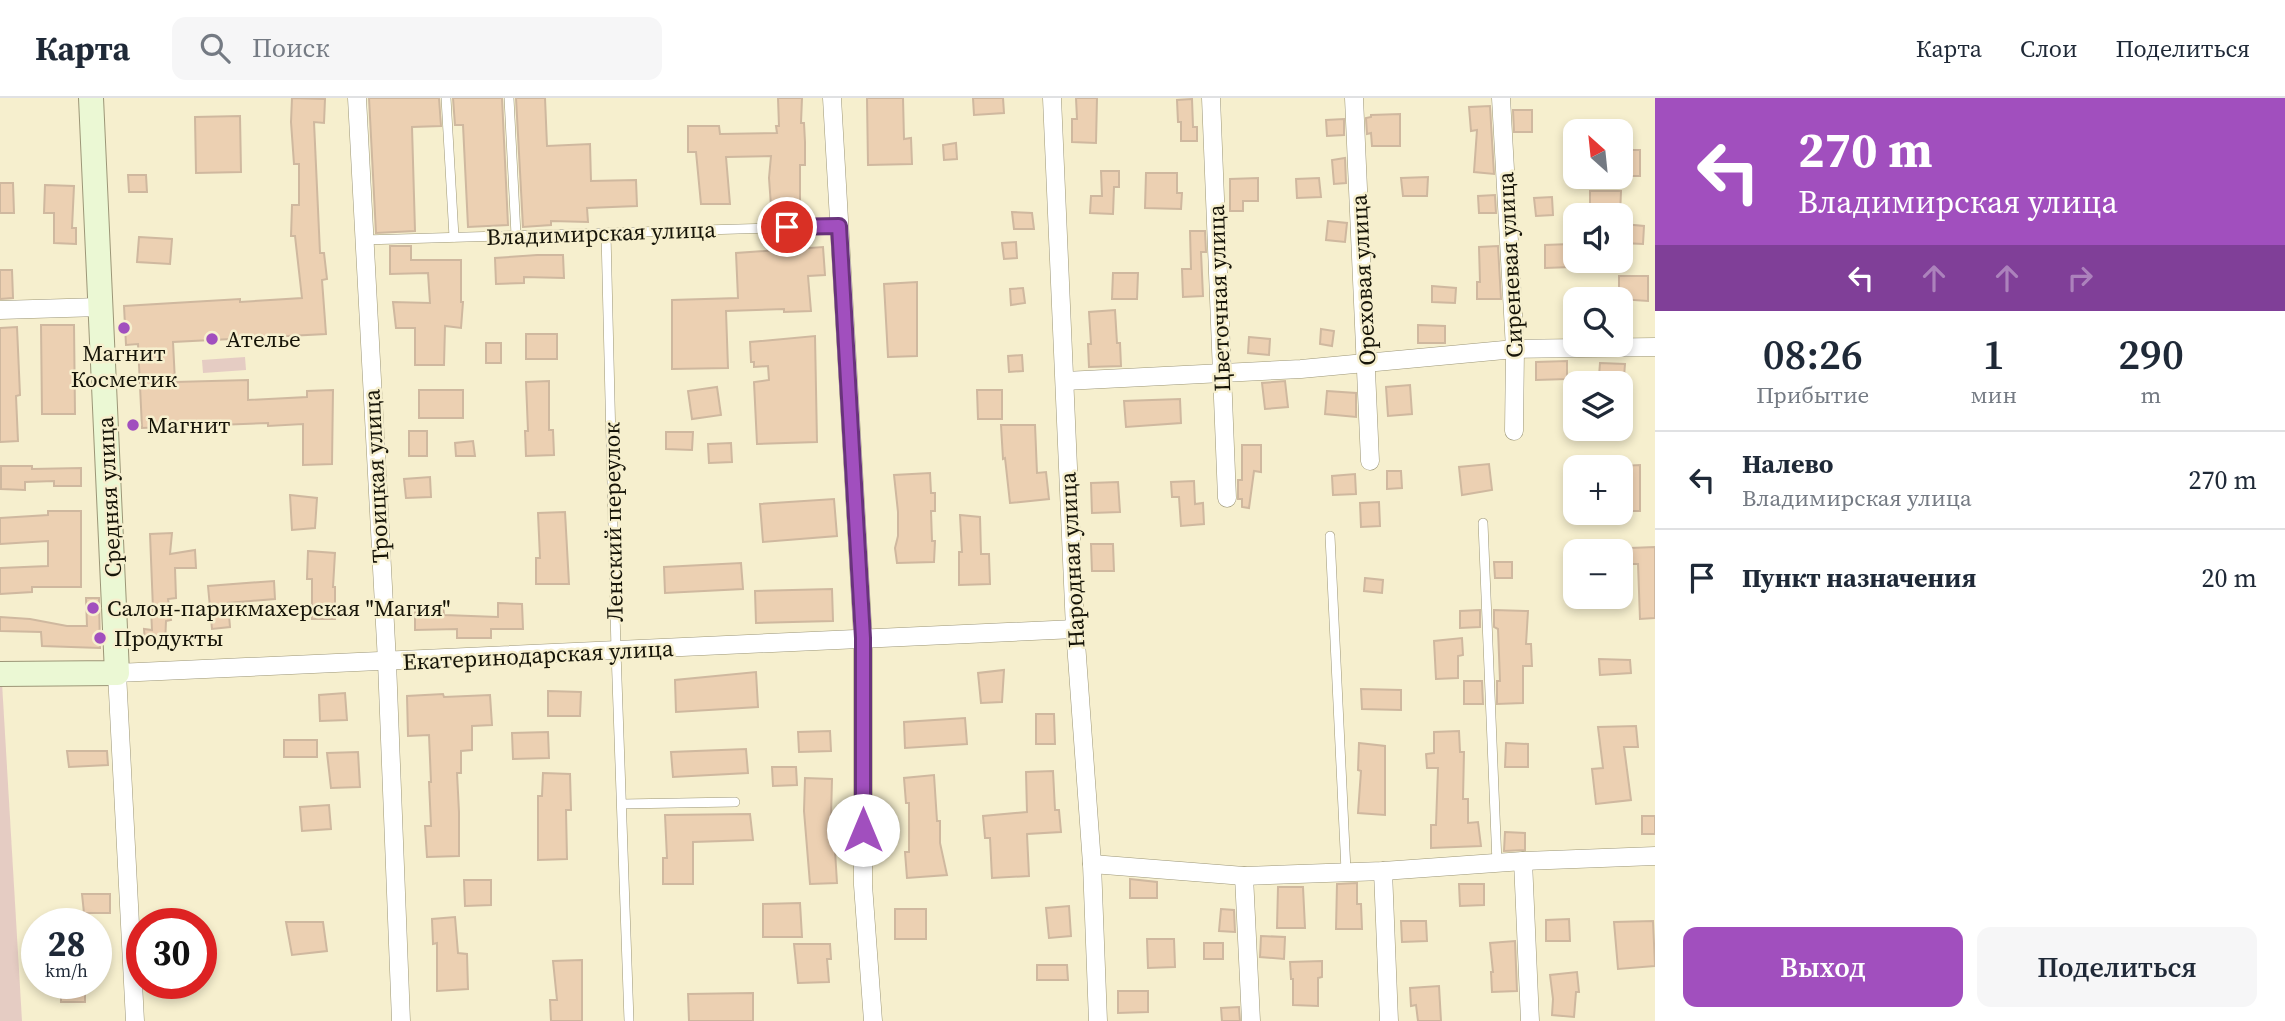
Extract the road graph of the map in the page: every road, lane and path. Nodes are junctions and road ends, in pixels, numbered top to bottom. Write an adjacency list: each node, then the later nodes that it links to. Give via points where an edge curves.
1 (92, 98): 15 (street, Средняя улица)
2 (357, 98): 14 (street, Троицкая улица)
3 (446, 98): 13 (lane)
4 (509, 98): 12 (lane)
5 (832, 98): 10 (street)
6 (1052, 98): 21 (street, Народная улица)
7 (1211, 98): 20 (street, Цветочная улица)
8 (1354, 98): 19 (street, Ореховая улица)
9 (1501, 98): 18 (street, Сиреневая улица)
10 (839, 226): 11 (lane, Владимирская улица); 28 (street)
11 (606, 233): 12 (lane, Владимирская улица); 29 (lane, Ленский переулок)
12 (516, 235): 13 (lane, Владимирская улица)
13 (454, 237): 14 (lane, Владимирская улица)
14 (363, 240): 30 (street, Троицкая улица)
15 (100, 307): 16 (street); 31 (street, Средняя улица)
16 (0, 310)
17 (1655, 347): 18 (street)
18 (1515, 349): 19 (street); 22 (street, Сиреневая улица)
19 (1367, 362): 20 (street); 23 (street, Ореховая улица)
20 (1222, 371): 21 (street); 24 (street, Цветочная улица)
21 (1065, 381): 27 (street, Народная улица)
22 (1514, 431)
23 (1370, 461)
24 (1227, 498)
25 (1483, 523): 37 (lane)
26 (1330, 536): 39 (lane)
27 (1075, 629): 28 (street, Екатеринодарская улица); 38 (street, Народная улица)
28 (863, 638): 29 (street, Екатеринодарская улица); 45 (street, via 863,885)
29 (616, 651): 30 (street, Екатеринодарская улица); 34 (lane, Ленский переулок)
30 (387, 662): 31 (street, Екатеринодарская улица); 43 (street, Троицкая улица)
31 (117, 673): 32 (street, Екатеринодарская улица); 42 (street, Средняя улица)
32 (0, 674)
33 (735, 802): 34 (lane)
34 (622, 804): 44 (lane, Ленский переулок)
35 (1655, 856): 36 (street)
36 (1522, 861): 37 (street); 49 (street)
37 (1497, 863): 40 (street)
38 (1091, 864): 41 (street); 46 (street, Народная улица)
39 (1346, 871): 40 (street); 41 (street)
40 (1383, 871): 48 (street)
41 (1244, 876): 47 (street)
42 (135, 1021)
43 (401, 1021)
44 (629, 1021)
45 (873, 1021)
46 (1098, 1021)
47 (1251, 1021)
48 (1390, 1021)
49 (1530, 1021)

